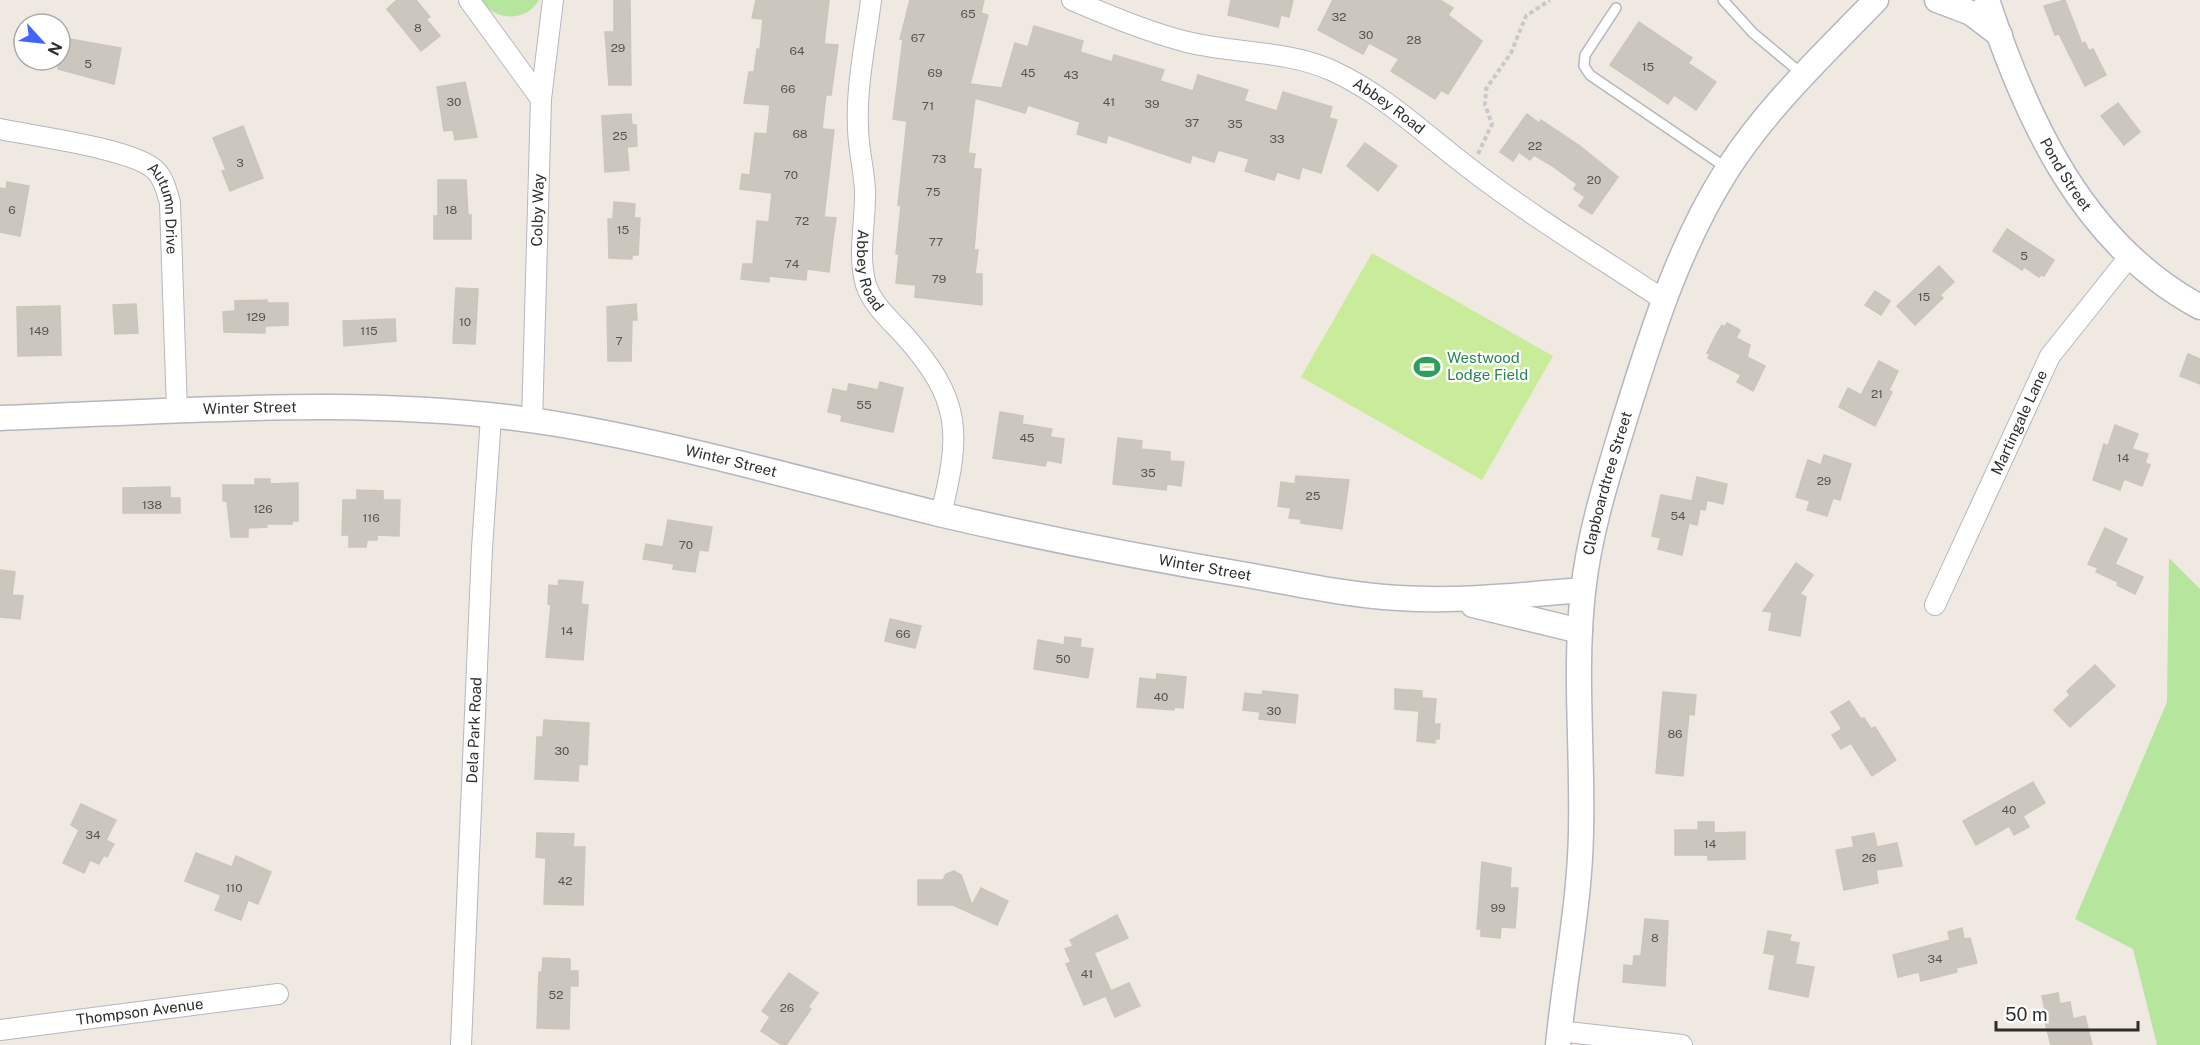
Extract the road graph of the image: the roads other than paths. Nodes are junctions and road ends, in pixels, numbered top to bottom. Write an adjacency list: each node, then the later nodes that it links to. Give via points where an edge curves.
1 (469, 0): 12 (street)
2 (553, 0): 12 (street, Colby Way)
3 (871, 0): 22 (street, Abbey Road, via 858,117 865,189 861,266 867,288 880,309 922,356 939,382 951,412 956,440)
4 (1072, 0): 16 (street, Abbey Road, via 1188,42 1298,58 1360,84 1470,168)
5 (1723, 0): 11 (lane, via 1753,33)
6 (1876, 0): 11 (street, Clapboardtree Street)
7 (1937, 0): 10 (street, via 1971,13)
8 (1987, 0): 10 (street, Pond Street)
9 (1616, 8): 14 (lane, via 1585,55 1584,66 1590,75)
10 (2000, 35): 15 (street, Pond Street, via 2044,141 2067,182 2096,222)
11 (1803, 75): 14 (street, Clapboardtree Street)
12 (541, 99): 21 (street, Colby Way)
13 (0, 129): 18 (street, Autumn Drive, via 130,156 155,169 165,185 171,214)
14 (1728, 169): 16 (street, Clapboardtree Street, via 1686,246)
15 (2129, 257): 17 (street, Pond Street); 25 (street, Martingale Lane, via 2050,356)
16 (1664, 300): 23 (street, Clapboardtree Street, via 1602,496)
17 (2200, 307)
18 (177, 411): 19 (street, Winter Street, via 374,409); 20 (street, Winter Street)
19 (491, 417): 21 (street, Winter Street); 30 (street, Dela Park Road)
20 (0, 418)
21 (532, 422): 22 (street, Winter Street, via 710,455)
22 (941, 514): 24 (street, Winter Street, via 1171,563 1366,595)
23 (1583, 590): 24 (street, Winter Street); 26 (street, Clapboardtree Street)
24 (1453, 600): 26 (street, Winter Street)
25 (1935, 605)
26 (1580, 631): 29 (street, Clapboardtree Street, via 1581,832 1576,915)
27 (278, 994): 28 (street, Thompson Avenue)
28 (0, 1030)
29 (1559, 1038): 31 (street)
30 (461, 1045)
31 (1682, 1045)

